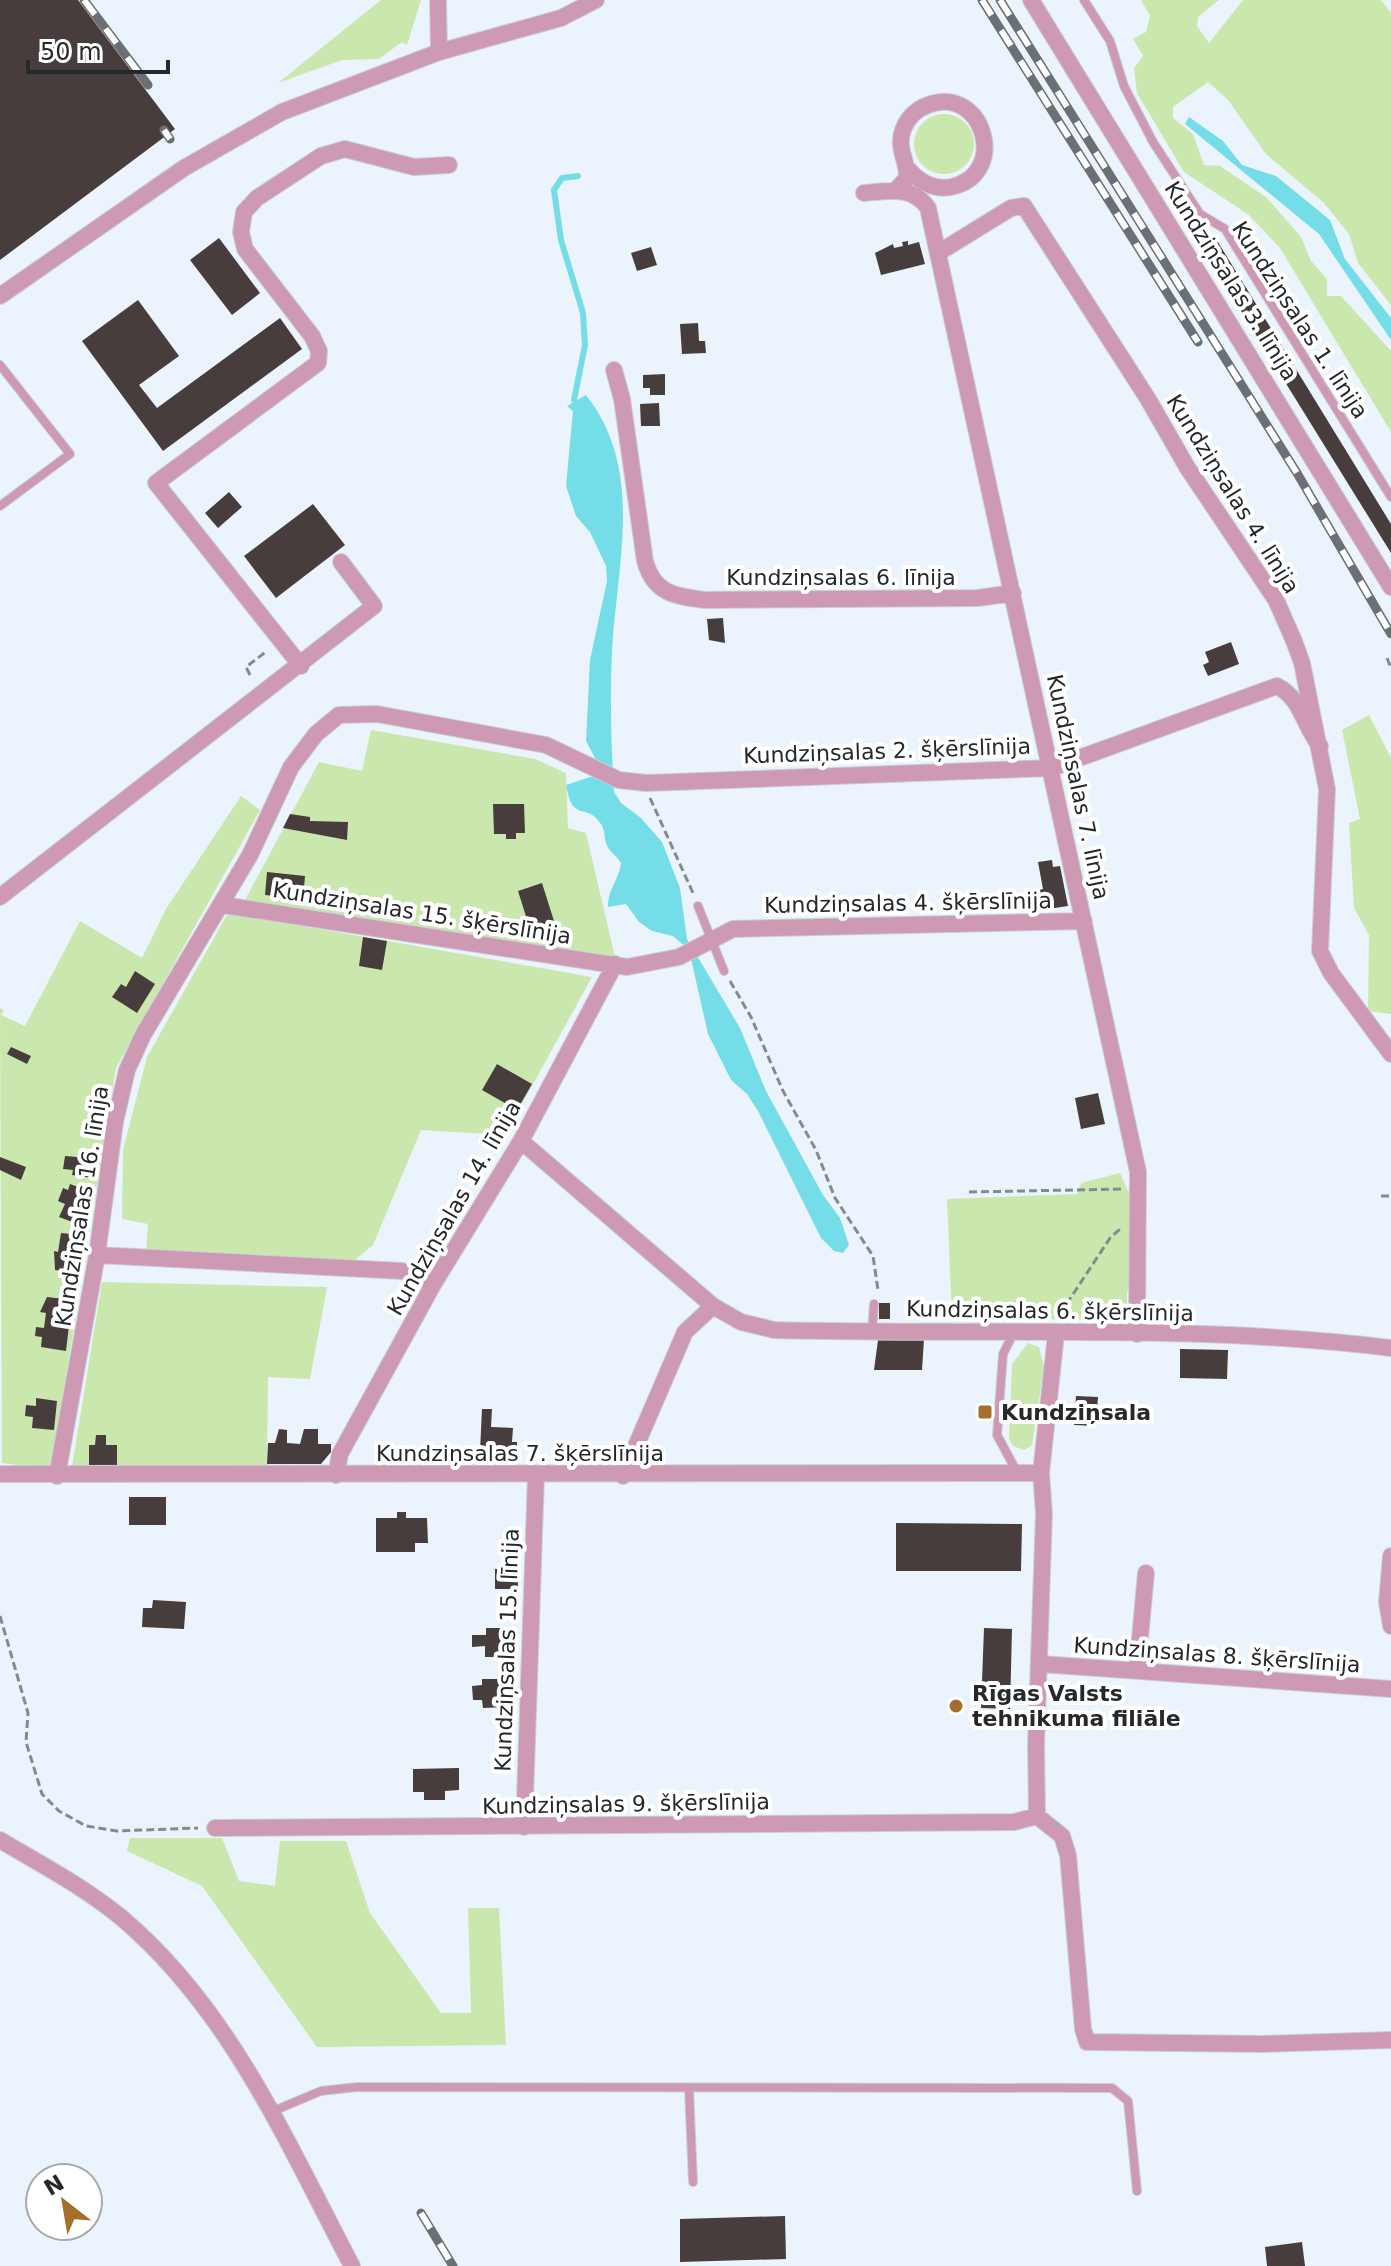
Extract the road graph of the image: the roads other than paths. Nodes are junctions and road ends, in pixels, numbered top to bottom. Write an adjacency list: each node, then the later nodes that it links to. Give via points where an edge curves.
1 (438, 0): 5 (street)
2 (596, 0): 5 (street, via 561,18)
3 (1031, 0): 19 (street, Kundziņsalas 3. līnija)
4 (1084, 0): 16 (lane, Kundziņsalas 1. līnija, via 1110,41 1124,86 1153,142 1200,214 1225,229)
5 (439, 52): 13 (street, via 307,101 251,128 184,168)
6 (449, 165): 21 (street, via 414,167 345,149 321,156 244,212 245,249 312,336 318,363 156,483)
7 (908, 169): 8 (street); 8 (street, via 900,143 903,129 920,108 946,102 972,112 985,136 982,163 963,183); 9 (street)
8 (936, 187): 11 (street)
9 (896, 190): 10 (street); 11 (street, via 911,193)
10 (864, 193)
11 (928, 208): 12 (street, Kundziņsalas 7. līnija)
12 (938, 253): 20 (street, Kundziņsalas 7. līnija); 23 (street, Kundziņsalas 4. līnija, via 1011,208 1024,206 1276,600 1302,663)
13 (0, 296)
14 (0, 365): 17 (lane, via 70,454)
15 (614, 370): 20 (street, Kundziņsalas 6. līnija, via 645,561 649,576 669,595 735,600 978,598)
16 (1391, 497)
17 (0, 506)
18 (341, 562): 21 (street, via 374,606)
19 (1391, 587)
20 (1013, 593): 24 (street, Kundziņsalas 7. līnija)
21 (301, 666): 25 (street)
22 (339, 715): 24 (street, Kundziņsalas 2. šķērslīnija, via 377,714 546,745 619,780 646,783); 26 (street, Kundziņsalas 16. līnija, via 316,734 291,767)
23 (1320, 746): 24 (street, Kundziņsalas 2. šķērslīnija, via 1292,694 1277,686); 33 (street, Kundziņsalas 4. līnija, via 1327,789 1320,951)
24 (1052, 768): 28 (street, Kundziņsalas 7. līnija)
25 (0, 897)
26 (223, 905): 31 (street, Kundziņsalas 15. šķērslīnija); 35 (street, Kundziņsalas 16. līnija, via 127,1070)
27 (698, 906): 30 (lane)
28 (1084, 921): 29 (street, Kundziņsalas 4. šķērslīnija); 42 (street, Kundziņsalas 7. līnija, via 1139,1189)
29 (733, 929): 30 (street, Kundziņsalas 15. šķērslīnija)
30 (706, 942): 31 (street, Kundziņsalas 15. šķērslīnija, via 679,957 627,967); 32 (lane)
31 (615, 964): 34 (street, Kundziņsalas 14. līnija)
32 (724, 971)
33 (1391, 1054)
34 (521, 1141): 36 (street, Kundziņsalas 14. līnija); 38 (street, Kundziņsalas 6. šķērslīnija)
35 (97, 1255): 36 (street, via 402,1271); 49 (street, Kundziņsalas 16. līnija)
36 (434, 1283): 47 (street, Kundziņsalas 14. līnija, via 340,1454)
37 (874, 1304): 40 (lane)
38 (713, 1306): 40 (street, Kundziņsalas 6. šķērslīnija, via 741,1322 774,1330); 50 (street, via 685,1332)
39 (1057, 1328): 41 (street, Kundziņsalas 6. šķērslīnija); 42 (street, Kundziņsalas 6. šķērslīnija); 45 (street)
40 (872, 1331): 41 (street, Kundziņsalas 6. šķērslīnija)
41 (1014, 1332): 44 (lane, via 1003,1354 997,1435)
42 (1137, 1334): 43 (street, Kundziņsalas 6. šķērslīnija, via 1311,1338)
43 (1391, 1348)
44 (1017, 1473): 45 (street, Kundziņsalas 7. šķērslīnija); 50 (street, Kundziņsalas 7. šķērslīnija)
45 (1041, 1473): 54 (street)
46 (0, 1474): 49 (street, Kundziņsalas 7. šķērslīnija)
47 (336, 1475): 48 (street, Kundziņsalas 7. šķērslīnija); 49 (street, Kundziņsalas 7. šķērslīnija)
48 (536, 1475): 50 (street, Kundziņsalas 7. šķērslīnija); 58 (street, Kundziņsalas 15. līnija)
49 (57, 1476)
50 (623, 1476)
51 (1391, 1556): 53 (street)
52 (1146, 1573): 55 (street)
53 (1391, 1626)
54 (1041, 1664): 55 (street, Kundziņsalas 8. šķērslīnija); 57 (street)
55 (1137, 1670): 56 (street, Kundziņsalas 8. šķērslīnija)
56 (1391, 1689)
57 (1037, 1816): 58 (street, Kundziņsalas 9. šķērslīnija, via 1014,1822); 61 (street, via 1062,1836 1068,1855 1087,2042)
58 (524, 1827): 59 (street, Kundziņsalas 9. šķērslīnija)
59 (215, 1828)
60 (0, 1840): 63 (street, via 73,1883 160,1952 222,2028)
61 (1391, 2040)
62 (689, 2089): 63 (lane, via 357,2087 321,2091); 64 (lane); 65 (lane, via 1112,2088 1128,2101)
63 (271, 2112): 66 (street)
64 (693, 2182)
65 (1137, 2191)
66 (352, 2266)

